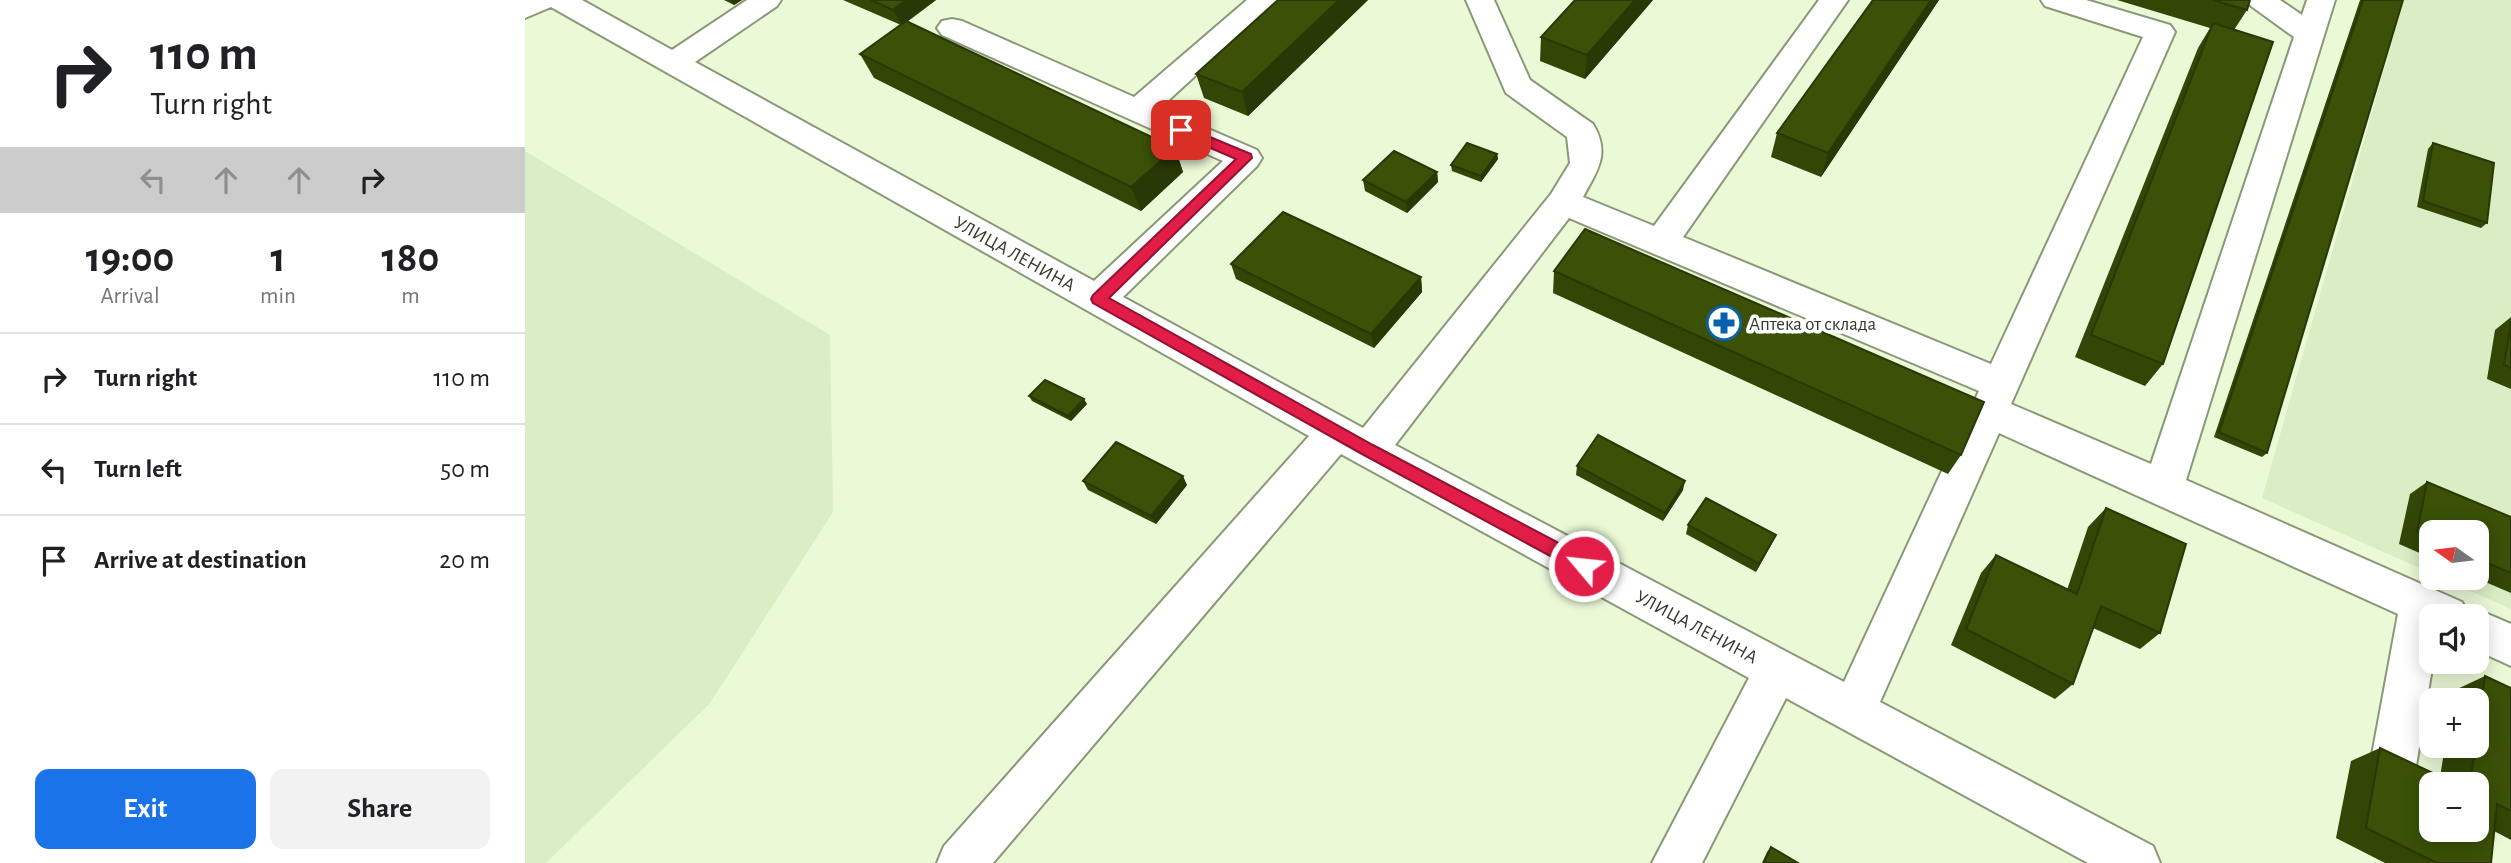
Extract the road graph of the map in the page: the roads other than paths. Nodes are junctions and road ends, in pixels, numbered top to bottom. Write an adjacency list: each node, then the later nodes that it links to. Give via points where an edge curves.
1 (541, 0): 9 (street)
2 (560, 0): 12 (street, УЛИЦА ЛЕНИНА)
3 (767, 0): 12 (street)
4 (1264, 0): 13 (street)
5 (1480, 0): 14 (street, via 1517,86 1582,132 1586,163)
6 (1834, 0): 15 (street)
7 (2055, 0): 17 (street, via 2160,33)
8 (2261, 0): 10 (street)
9 (525, 9)
10 (2315, 17): 19 (street)
11 (953, 28): 13 (street)
12 (673, 63): 16 (street, УЛИЦА ЛЕНИНА)
13 (1137, 111): 16 (street, via 1246,158)
14 (1563, 202): 15 (street); 18 (street)
15 (1661, 242): 17 (street)
16 (1098, 299): 18 (street, УЛИЦА ЛЕНИНА)
17 (1995, 397): 19 (street); 25 (street)
18 (1352, 441): 24 (street, УЛИЦА ЛЕНИНА); 27 (street)
19 (2163, 488): 20 (street)
20 (2421, 604)
21 (2489, 635): 22 (street)
22 (2511, 645)
23 (2419, 667): 26 (street)
24 (1777, 669): 25 (street, УЛИЦА ЛЕНИНА); 28 (street)
25 (1853, 710): 29 (street, УЛИЦА ЛЕНИНА)
26 (2393, 766)
27 (961, 863)
28 (1676, 863)
29 (2136, 863)

